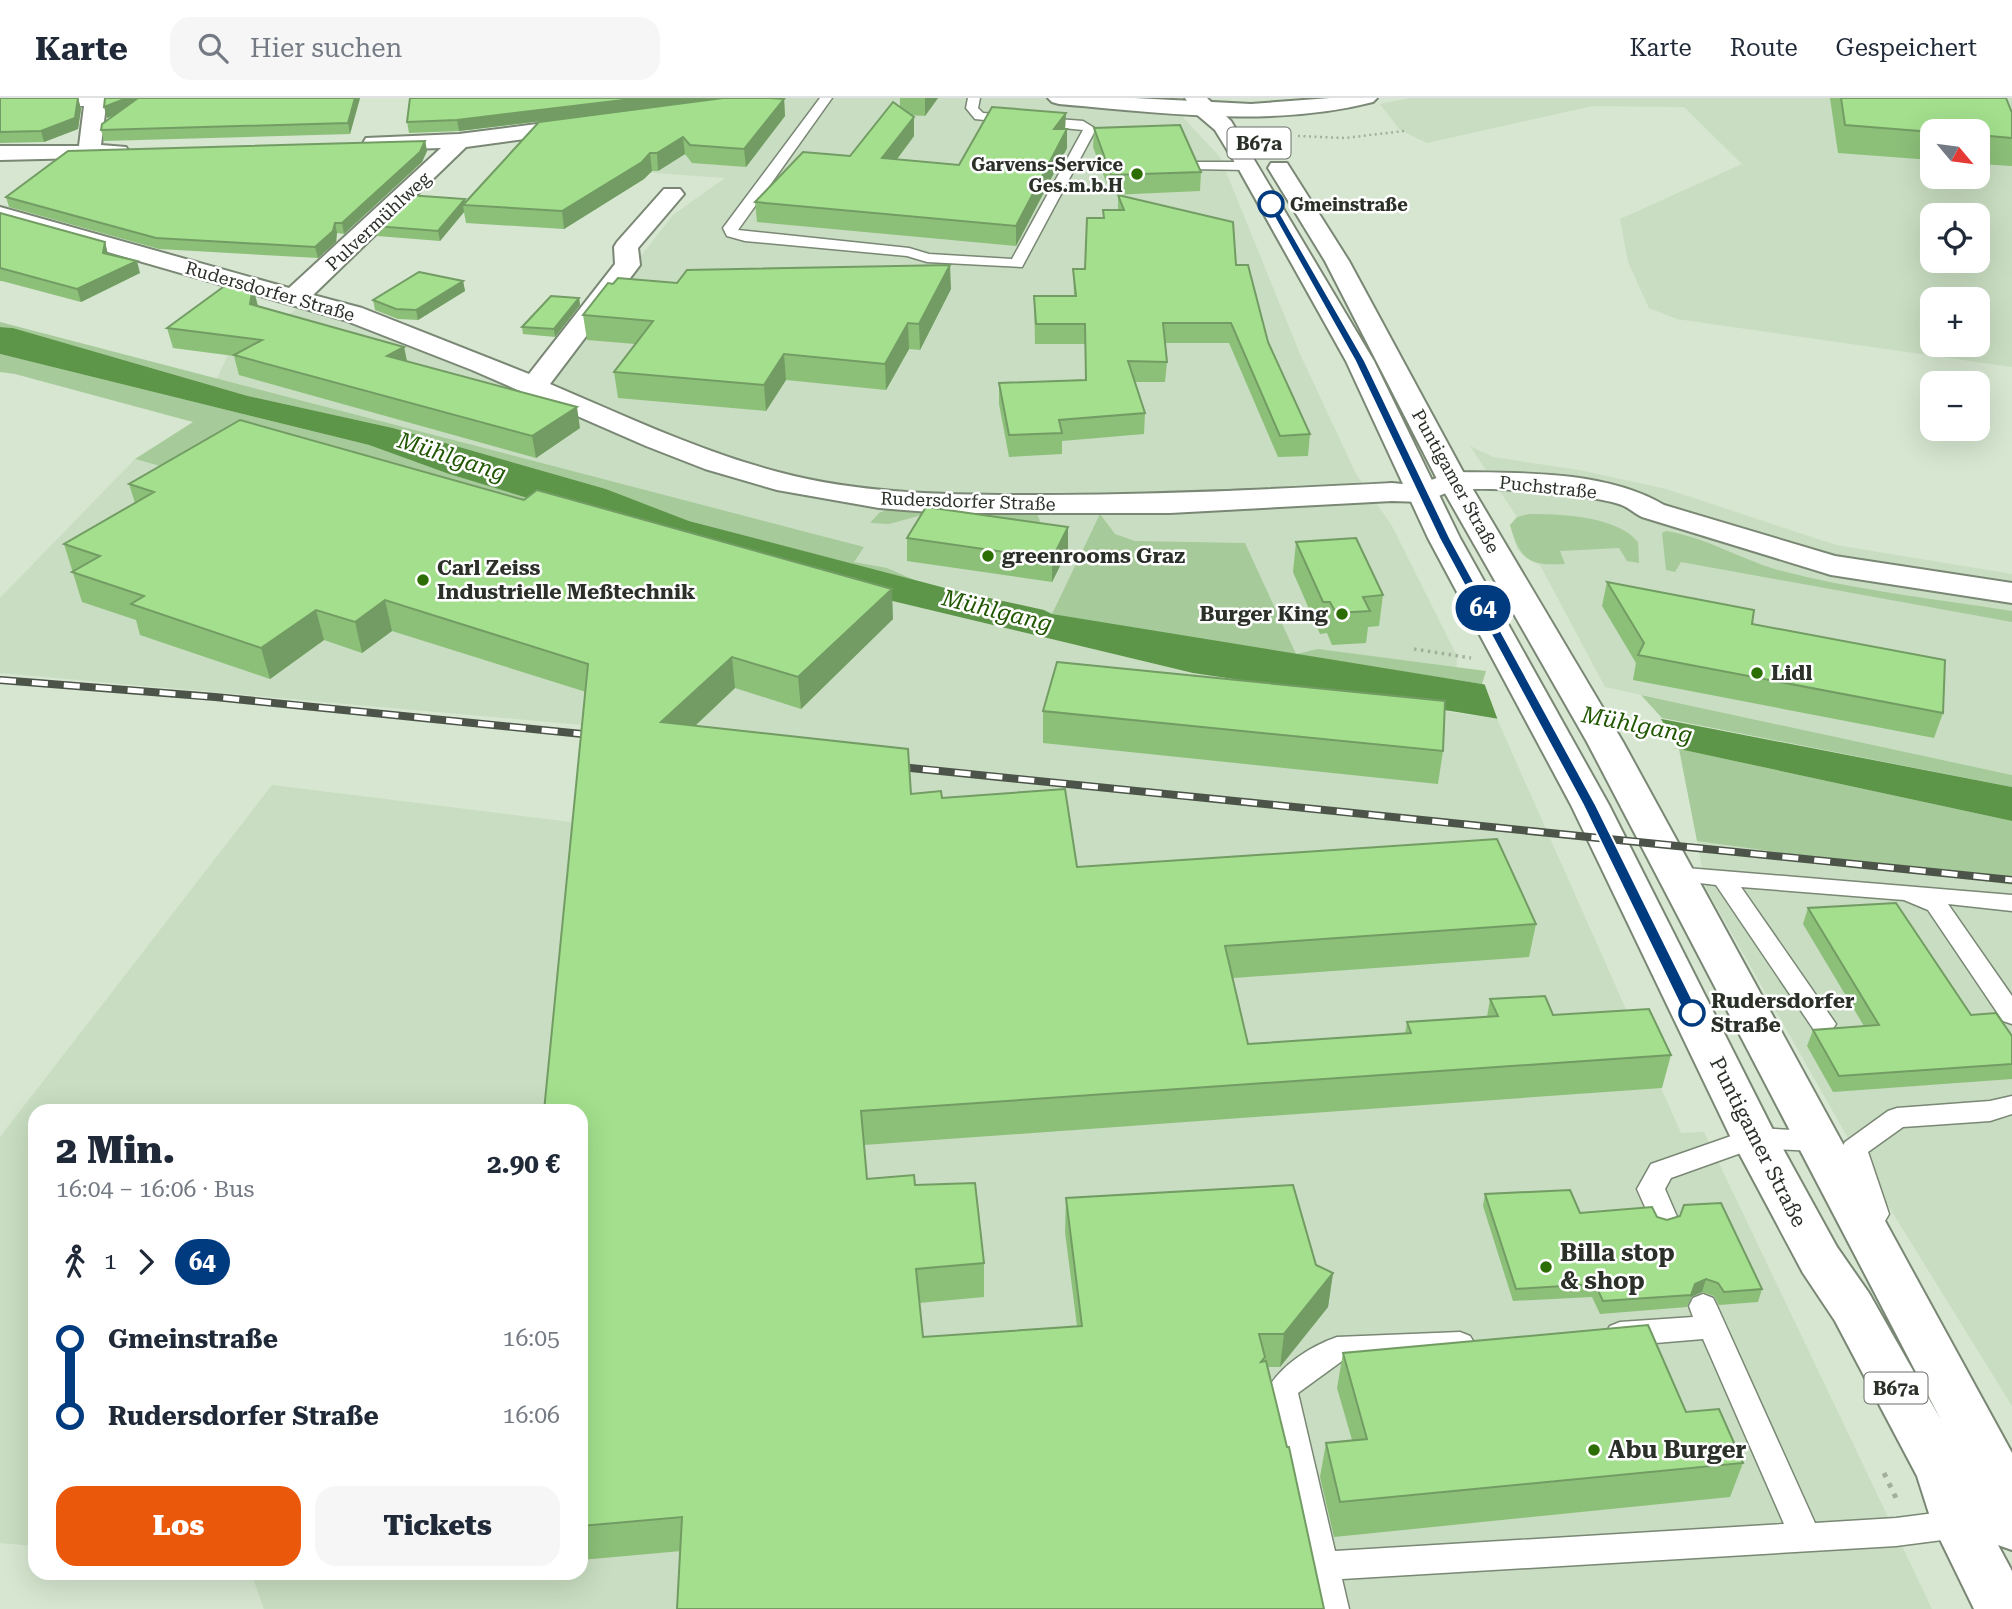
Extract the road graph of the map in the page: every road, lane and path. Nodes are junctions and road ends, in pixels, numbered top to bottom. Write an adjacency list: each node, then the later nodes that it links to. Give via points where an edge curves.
1 (826, 98): 2 (lane, via 730,228 732,233 909,252 928,258 1017,264 1090,129 979,116 972,108)
2 (974, 98)
3 (1059, 98): 7 (main road)
4 (1366, 98): 7 (main road, via 1321,107)
5 (95, 100): 6 (lane); 16 (main road)
6 (0, 102)
7 (1214, 104): 18 (main road, Puntigamer Straße / B67a); 18 (main road, Puntigamer Straße / B67a, via 1223,126)
8 (533, 109): 10 (main road)
9 (598, 123): 10 (main road)
10 (535, 131): 13 (main road)
11 (1404, 131): 12 (path, via 1345,138)
12 (1292, 135)
13 (459, 141): 14 (main road); 22 (main road, Pulvermühlweg, via 311,285)
14 (352, 144)
15 (138, 151): 16 (main road)
16 (89, 152): 17 (main road)
17 (0, 153)
18 (1258, 153): 19 (lane); 24 (main road, Puntigamer Straße / B67a, via 1284,174 1337,261); 25 (main road, Puntigamer Straße / B67a)
19 (1196, 166)
20 (672, 194): 23 (main road, via 626,247 628,265)
21 (0, 214): 22 (main road, Rudersdorfer Straße)
22 (293, 297): 23 (main road, Rudersdorfer Straße, via 353,314)
23 (534, 386): 25 (main road, Rudersdorfer Straße, via 715,463 777,481 879,499 942,504 1157,504)
24 (1460, 492): 25 (main road, Puchstraße); 26 (main road, Puchstraße, via 1627,514 1653,511 1831,565); 29 (main road, Puntigamer Straße / B67a, via 1605,742)
25 (1423, 493): 36 (main road, Puntigamer Straße / B67a, via 1590,805 1672,976)
26 (2012, 593)
27 (1414, 649): 28 (path)
28 (1479, 659)
29 (1674, 874): 30 (lane); 37 (main road, Puntigamer Straße / B67a)
30 (1722, 876): 31 (lane); 34 (lane)
31 (1908, 893): 32 (lane); 33 (lane, via 1936,905)
32 (2012, 903)
33 (2012, 1015)
34 (1822, 1024)
35 (2012, 1105): 37 (lane, via 1897,1118)
36 (1740, 1143): 37 (lane); 38 (lane, Puntigamer Straße, via 1661,1171 1651,1189); 42 (main road, Puntigamer Straße / B67a, via 1852,1307 1942,1472)
37 (1835, 1145): 42 (main road, Puntigamer Straße / B67a, via 1905,1307 2000,1482)
38 (1664, 1219)
39 (1708, 1316): 40 (lane); 43 (lane)
40 (1588, 1336)
41 (1492, 1343): 44 (lane, via 1337,1349 1290,1380 1282,1391)
42 (1998, 1521): 43 (lane); 46 (main road, Puntigamer Straße / B67a)
43 (1805, 1537): 44 (lane)
44 (1321, 1566): 45 (lane)
45 (1332, 1609)
46 (2003, 1609)

